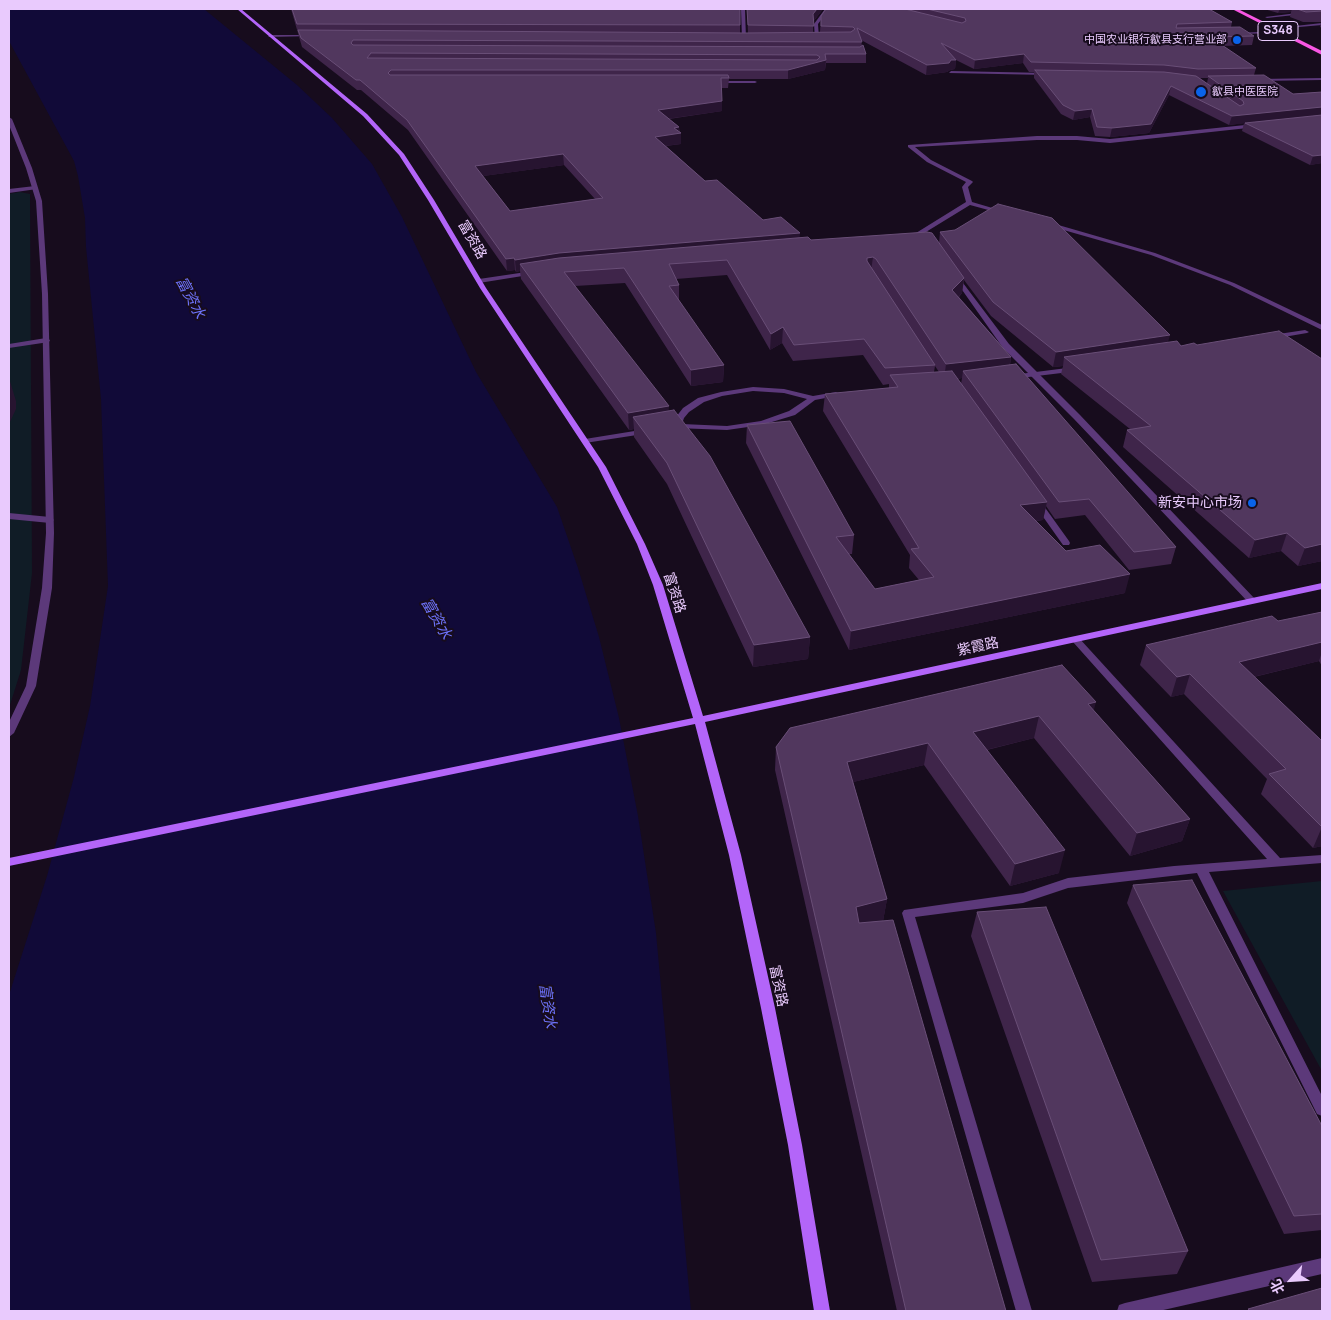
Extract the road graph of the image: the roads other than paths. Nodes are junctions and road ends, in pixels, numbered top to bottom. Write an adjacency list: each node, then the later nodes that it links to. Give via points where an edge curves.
1 (239, 9): 13 (street, 富资路)
2 (743, 9): 19 (street)
3 (827, 9): 16 (street, via 816,24)
4 (1235, 9): 10 (main road, S348)
5 (1322, 11): 7 (street)
6 (1259, 13): 7 (main road, S348)
7 (1267, 17): 9 (main road, S348)
8 (1322, 24): 9 (street)
9 (1288, 27): 11 (main road, S348)
10 (1280, 32): 12 (street); 21 (main road, S348)
11 (1297, 32)
12 (1233, 34)
13 (270, 36): 14 (street); 40 (street, 富资路, via 365,115 390,141 431,200)
14 (320, 36)
15 (808, 38): 16 (street)
16 (818, 38): 17 (street)
17 (826, 38)
18 (734, 39): 19 (street)
19 (744, 39): 20 (street)
20 (752, 39)
21 (1322, 53)
22 (951, 72): 23 (street)
23 (1058, 75)
24 (1322, 79): 26 (street)
25 (1251, 80): 26 (street)
26 (1269, 80): 29 (street)
27 (706, 82): 28 (street)
28 (755, 82)
29 (1276, 84)
30 (9, 119): 32 (street)
31 (1266, 125): 34 (street, via 1110,141 1037,138 910,146 928,161 970,182 965,187)
32 (35, 188): 33 (street); 44 (street, via 39,201)
33 (9, 192)
34 (969, 203): 35 (street); 37 (street, via 918,234)
35 (1014, 215)
36 (1041, 222): 41 (street, via 1154,254 1232,284)
37 (916, 240)
38 (542, 271): 40 (street)
39 (952, 271): 47 (street, via 1006,346)
40 (479, 280): 54 (street, 富资路)
41 (1322, 328)
42 (1305, 332): 43 (street)
43 (1262, 338)
44 (46, 340): 45 (street); 57 (street)
45 (9, 346)
46 (1087, 367): 47 (street)
47 (1034, 374): 48 (street); 60 (street)
48 (999, 379)
49 (841, 393): 50 (street)
50 (812, 398): 51 (street, via 792,412 762,423 719,428); 51 (street, via 769,390 721,394 701,400 686,410)
51 (677, 426): 52 (street)
52 (668, 427)
53 (658, 429): 54 (street)
54 (584, 441): 62 (street, 富资路, via 623,506 641,544 658,586)
55 (1032, 496): 58 (street)
56 (9, 516): 57 (street)
57 (50, 520): 63 (street, via 47,588 31,686)
58 (1066, 544)
59 (1322, 586): 60 (street, 紫霞路)
60 (1252, 602): 61 (street, 紫霞路)
61 (1076, 640): 62 (street, 紫霞路); 66 (street)
62 (699, 720): 65 (street, 紫霞路); 70 (street, 富资路, via 735,855 768,1008 795,1145)
63 (9, 733)
64 (1322, 860): 66 (street)
65 (9, 862)
66 (1277, 862): 67 (street)
67 (1200, 868): 68 (street); 71 (street, via 1068,884 1023,898 908,913)
68 (1322, 1110)
69 (1322, 1266): 72 (street)
70 (822, 1311)
71 (1024, 1311)
72 (1125, 1311)

